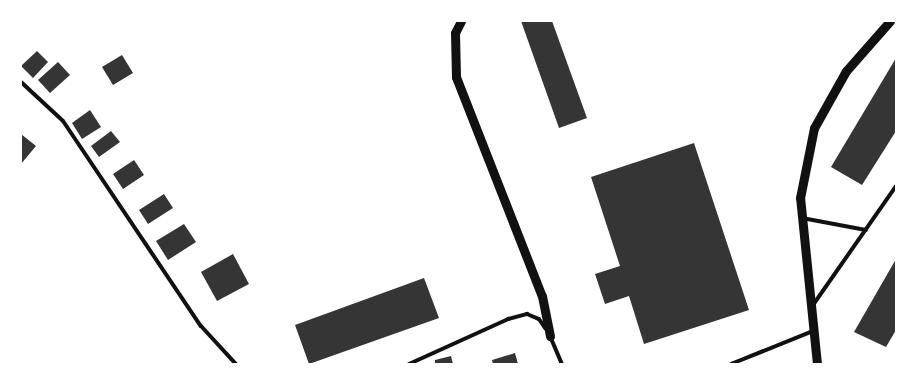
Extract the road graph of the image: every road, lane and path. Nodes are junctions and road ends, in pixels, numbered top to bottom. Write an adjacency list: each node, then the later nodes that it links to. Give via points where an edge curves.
1 (461, 21): 9 (street, via 455,33 456,77 542,296)
2 (890, 21): 5 (street, via 846,71 814,128 800,198)
3 (21, 82): 10 (lane, via 63,121 201,326)
4 (896, 186): 6 (lane)
5 (801, 218): 6 (lane); 7 (street)
6 (866, 230): 7 (lane)
7 (810, 309): 8 (street)
8 (813, 331): 13 (lane); 14 (street)
9 (550, 336): 11 (lane, via 539,319 527,314 494,324); 12 (lane)
10 (236, 364)
11 (409, 364)
12 (562, 364)
13 (731, 364)
14 (817, 364)

